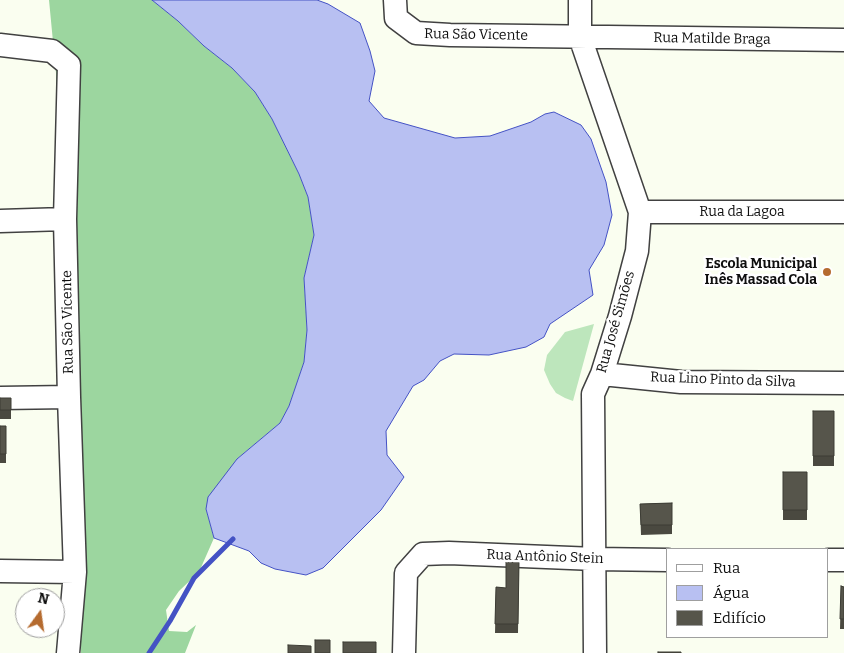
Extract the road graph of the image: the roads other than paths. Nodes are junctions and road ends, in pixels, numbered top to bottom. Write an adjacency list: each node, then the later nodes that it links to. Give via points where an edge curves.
1 (394, 0): 3 (street, Rua São Vicente, via 396,18 416,33)
2 (580, 0): 3 (street, Rua José Simões)
3 (580, 37): 4 (street, Rua Matilde Braga); 6 (street, Rua José Simões)
4 (844, 40)
5 (0, 45): 8 (street, Rua São Vicente, via 52,51 69,65)
6 (640, 212): 7 (street, Rua da Lagoa); 10 (street, Rua José Simões, via 637,251)
7 (844, 212)
8 (65, 219): 9 (street); 12 (street, Rua São Vicente)
9 (0, 221)
10 (602, 374): 11 (street, Rua Lino Pinto da Silva, via 681,382); 14 (street, Rua José Simões, via 593,394)
11 (844, 383)
12 (69, 397): 13 (street); 19 (street, Rua São Vicente)
13 (0, 398)
14 (595, 559): 15 (street, Rua Antônio Stein); 21 (street, Rua Antônio Stein, via 423,554 406,573); 22 (street, Rua José Simões)
15 (666, 560)
16 (829, 560): 17 (street)
17 (844, 560)
18 (0, 571): 19 (street)
19 (75, 572): 20 (street, Rua São Vicente)
20 (68, 653)
21 (404, 653)
22 (595, 653)

